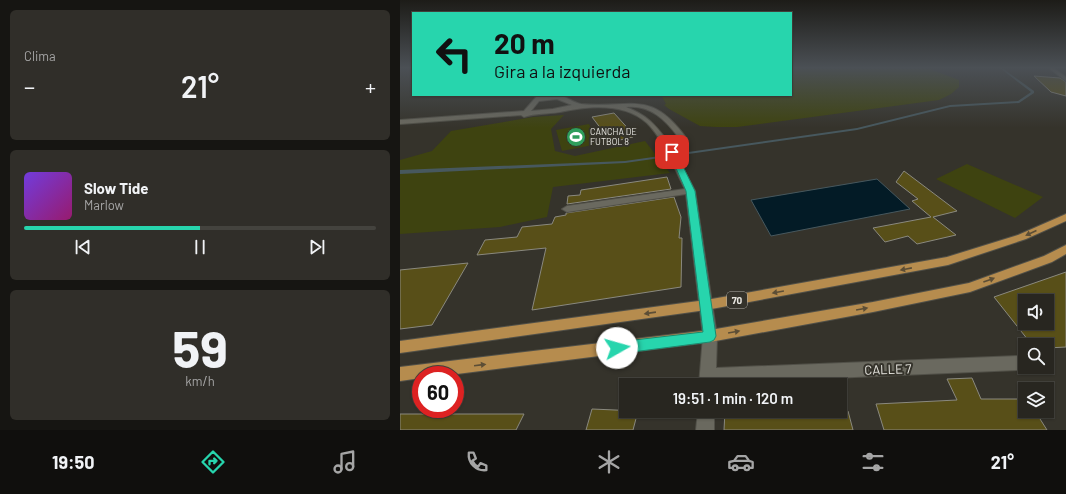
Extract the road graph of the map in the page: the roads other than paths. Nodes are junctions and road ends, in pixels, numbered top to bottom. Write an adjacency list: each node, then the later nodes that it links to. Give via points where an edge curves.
1 (558, 96): 2 (street); 3 (street)
2 (539, 97): 5 (street)
3 (578, 106): 4 (street); 5 (street)
4 (616, 106): 7 (street, via 649,122); 7 (street, via 639,105 658,112 674,126 683,139)
5 (527, 113): 6 (street)
6 (400, 122)
7 (673, 154): 8 (street)
8 (690, 191): 9 (street); 12 (street)
9 (567, 209)
10 (1066, 217): 12 (main road, 70, one-way to 12, via 1022,237 948,262)
11 (1066, 249): 13 (main road, one-way to 11, via 970,287 1048,259)
12 (706, 305): 13 (street); 14 (main road, 70, one-way to 14)
13 (710, 336): 16 (main road, one-way to 13); 17 (street)
14 (400, 347)
15 (1018, 363): 18 (street, CALLE 7)
16 (400, 374)
17 (708, 378)
18 (745, 378)
19 (706, 418): 20 (street)
20 (705, 430)

